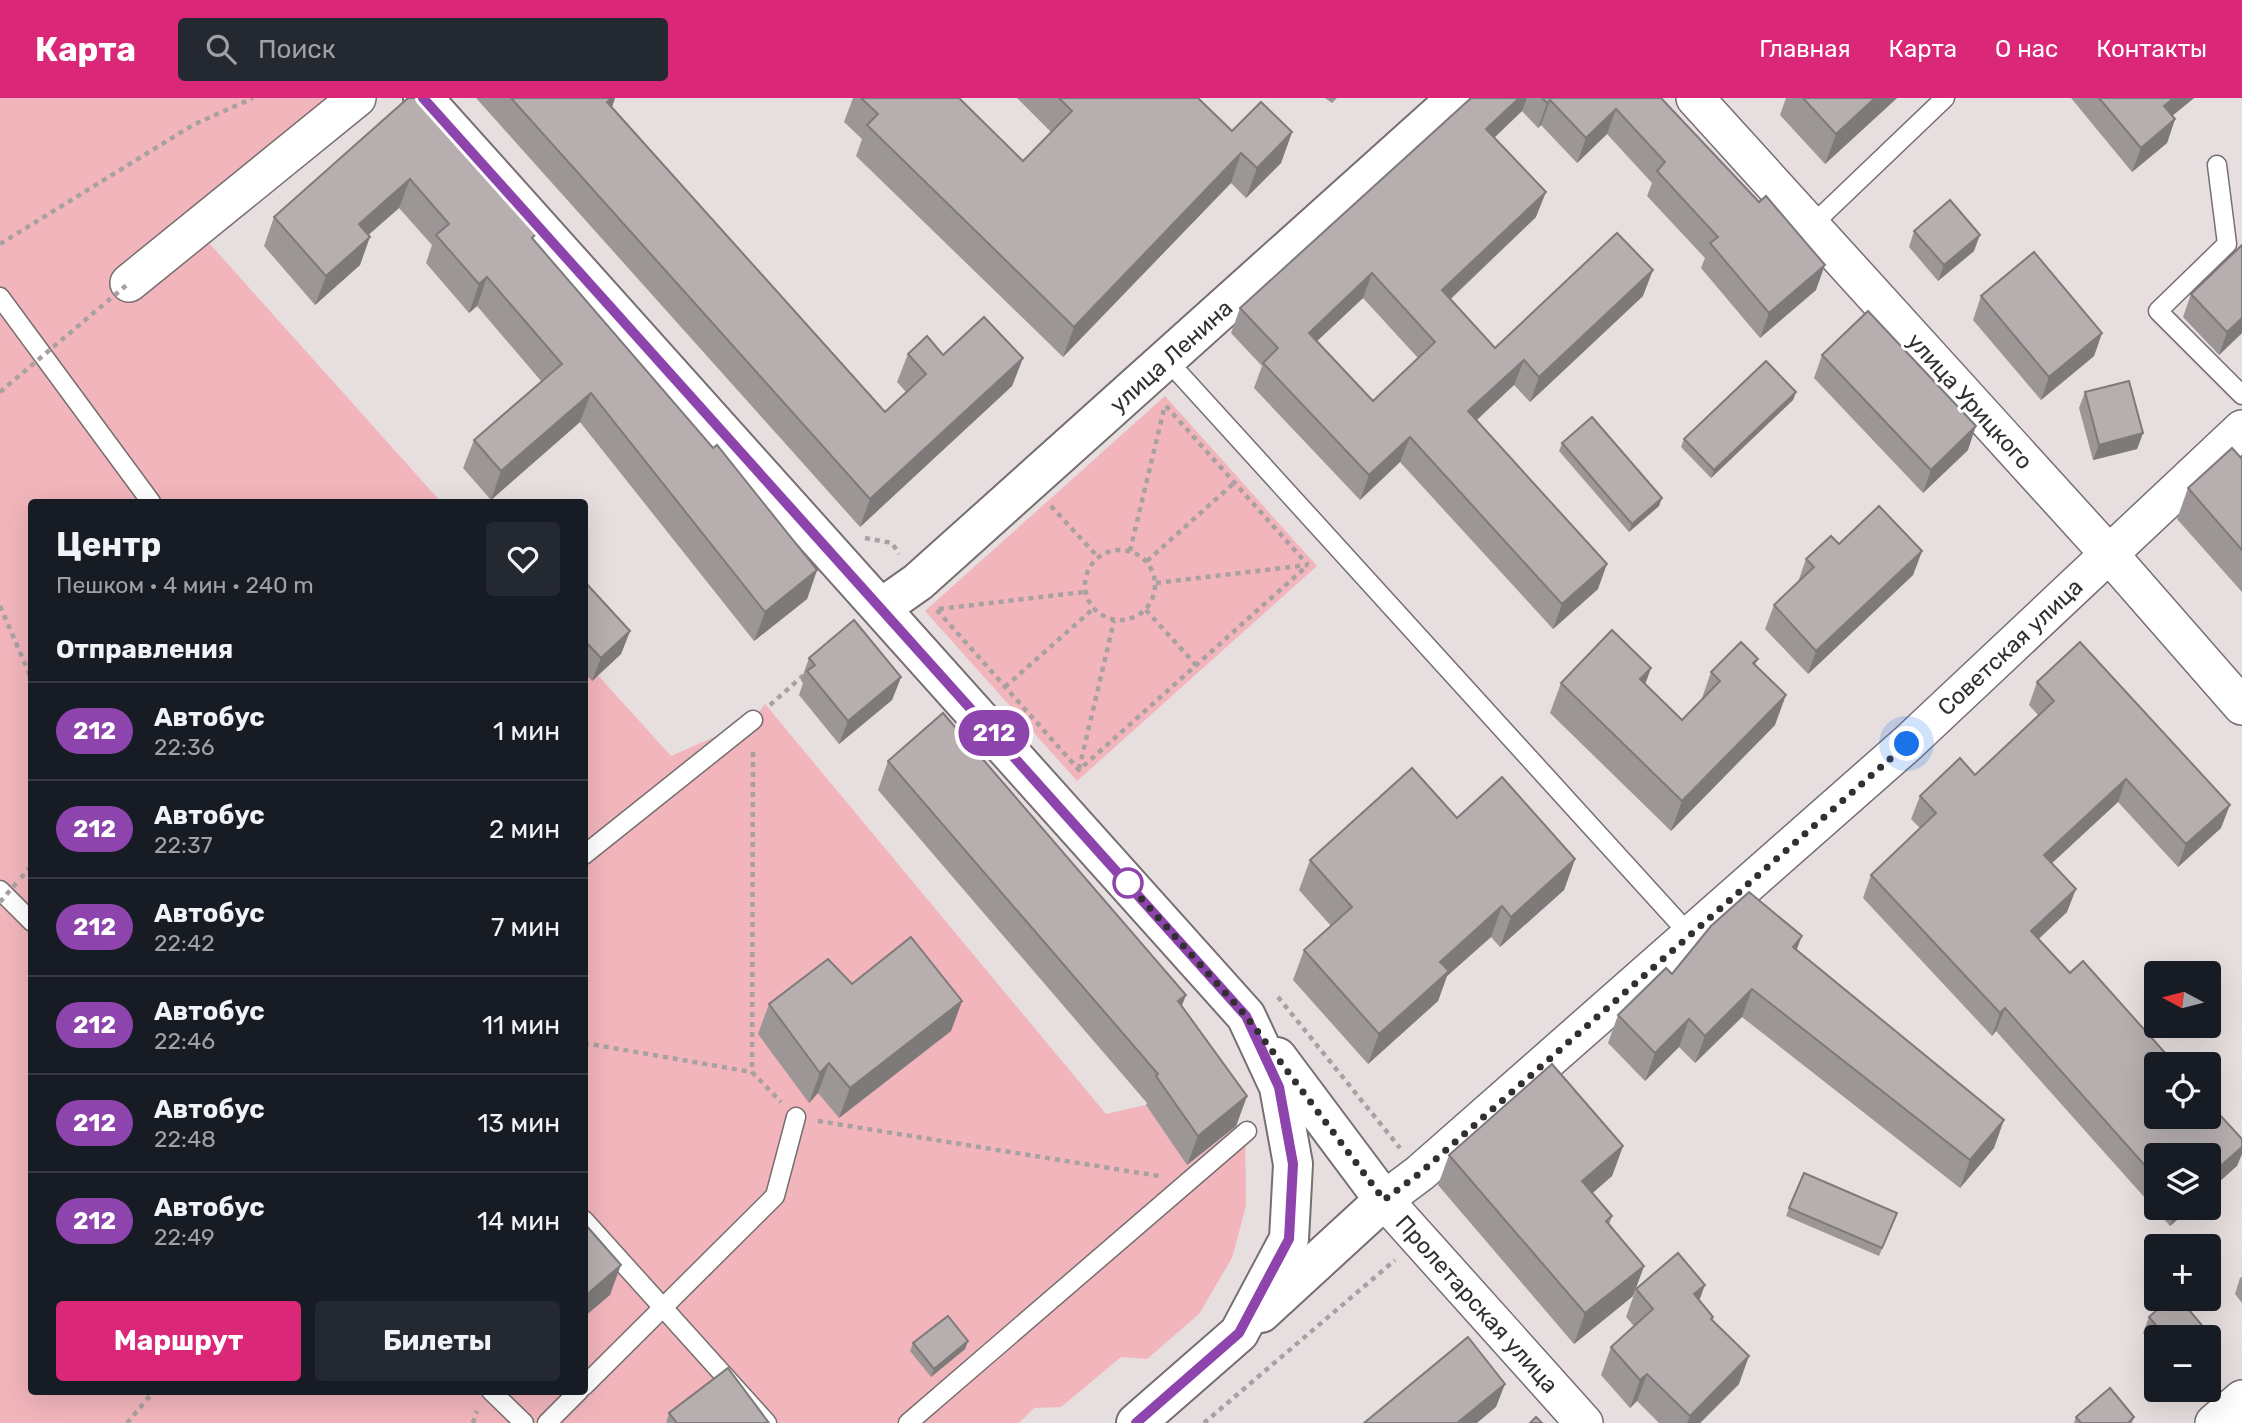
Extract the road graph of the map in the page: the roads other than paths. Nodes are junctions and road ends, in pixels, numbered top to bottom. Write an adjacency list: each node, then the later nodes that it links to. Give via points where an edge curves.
1 (357, 98): 10 (street)
2 (423, 98): 17 (main road, Пролетарская улица)
3 (1457, 98): 12 (main road, улица Ленина)
4 (1695, 98): 7 (street, улица Урицкого)
5 (1945, 98): 7 (lane)
6 (2217, 165): 9 (lane)
7 (1811, 226): 16 (street, улица Урицкого)
8 (2242, 232): 9 (lane)
9 (2227, 244): 13 (lane, via 2158,311)
10 (129, 283)
11 (0, 297): 15 (lane)
12 (1167, 360): 17 (main road, улица Ленина, via 918,582); 23 (lane)
13 (2242, 395)
14 (2237, 442): 16 (street, Советская улица)
15 (150, 499)
16 (2109, 554): 18 (street, улица Урицкого); 23 (street, Советская улица, via 1907,744)
17 (881, 608): 24 (main road, Пролетарская улица)
18 (2242, 706)
19 (753, 720): 20 (lane)
20 (588, 852)
21 (0, 890): 22 (lane)
22 (28, 918)
23 (1689, 934): 27 (street, Советская улица)
24 (1246, 1016): 27 (main road, Пролетарская улица); 29 (main road, Пролетарская улица, via 1279,1087 1293,1164)
25 (796, 1118): 30 (lane, via 775,1195)
26 (1247, 1131): 39 (lane)
27 (1384, 1200): 31 (main road, Советская улица); 41 (street, Пролетарская улица)
28 (588, 1224): 30 (lane)
29 (1289, 1239): 31 (main road, Советская улица)
30 (664, 1307): 32 (lane); 38 (lane)
31 (1239, 1333): 40 (main road, Советская улица)
32 (588, 1382)
33 (495, 1395): 36 (lane)
34 (575, 1395): 37 (lane)
35 (2242, 1399): 42 (street)
36 (524, 1423)
37 (547, 1423)
38 (767, 1423)
39 (908, 1423)
40 (1136, 1423)
41 (1584, 1423)
42 (2214, 1423)

